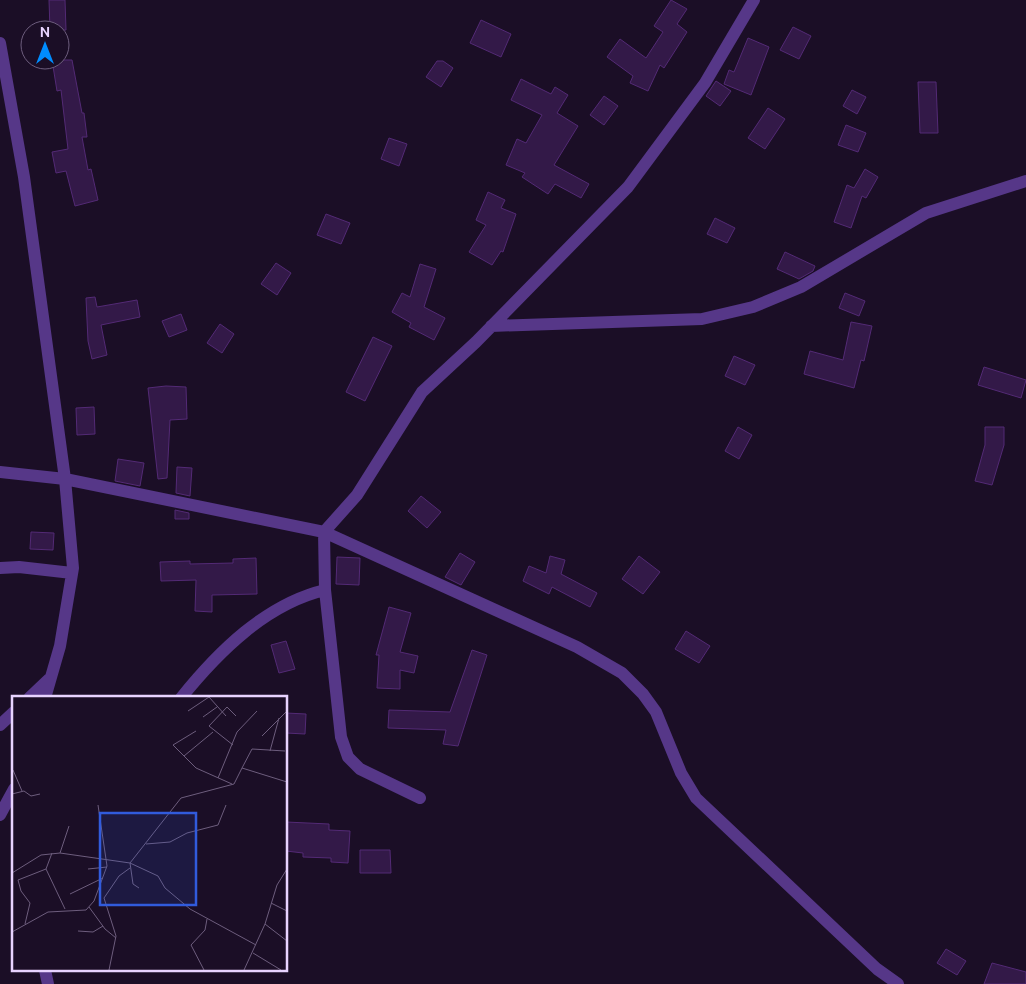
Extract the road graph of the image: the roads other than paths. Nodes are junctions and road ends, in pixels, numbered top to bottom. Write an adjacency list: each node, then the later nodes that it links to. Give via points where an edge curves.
1 (754, 0): 4 (street, via 704,83 628,187)
2 (0, 43): 6 (street, via 24,176)
3 (1026, 181): 4 (street, via 926,213 801,287 753,307 702,319)
4 (491, 326): 7 (street, via 422,392 357,495)
5 (0, 472): 6 (street)
6 (64, 479): 7 (street); 9 (street)
7 (324, 532): 10 (street); 20 (street, via 577,648 622,673 644,694 656,712 681,773 696,798 877,969)
8 (0, 568): 9 (street)
9 (72, 573): 11 (street, via 60,646)
10 (325, 590): 14 (street, via 293,600 252,627 203,670); 18 (street, via 341,737 348,757 360,769)
11 (51, 678): 12 (street); 13 (street)
12 (31, 696)
13 (45, 696)
14 (183, 696)
15 (12, 714): 16 (street)
16 (0, 724)
17 (12, 793): 19 (street)
18 (420, 798)
19 (0, 815)
20 (898, 984)

